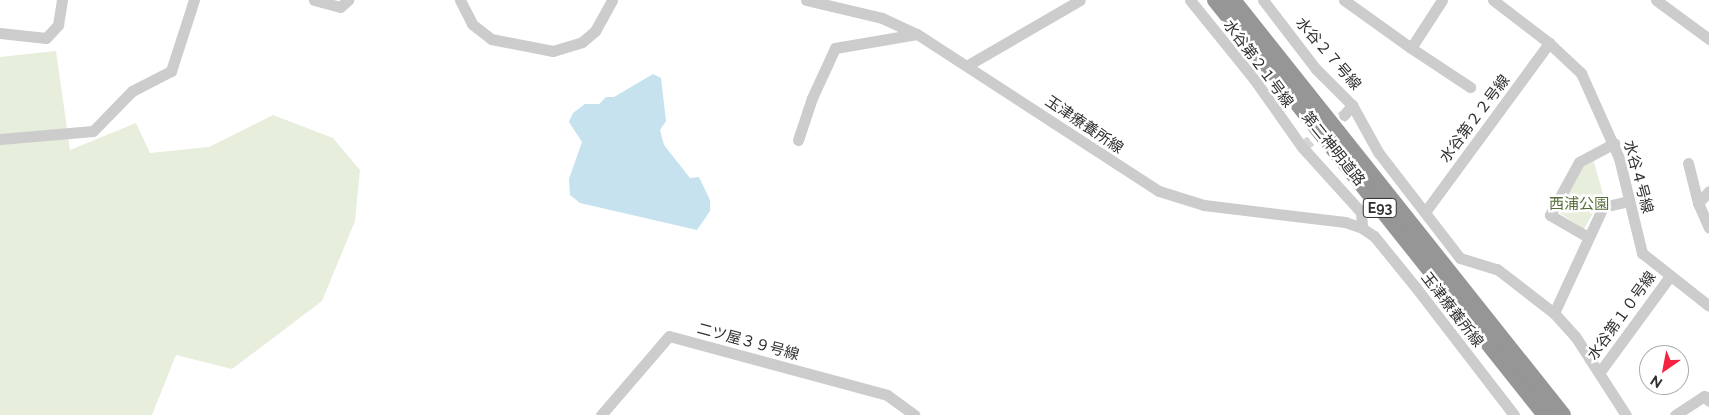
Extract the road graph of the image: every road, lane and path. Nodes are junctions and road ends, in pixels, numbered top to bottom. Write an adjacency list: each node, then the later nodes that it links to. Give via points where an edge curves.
1 (62, 0): 17 (street, via 58,25 46,38)
2 (194, 0): 26 (street, via 171,71 132,91 93,131)
3 (314, 0): 4 (street, via 340,7)
4 (348, 0)
5 (460, 0): 6 (street, via 472,24 491,39 554,51 582,42 595,31)
6 (612, 0)
7 (806, 0): 18 (street, 玉津療養所線, via 882,18)
8 (1080, 0): 22 (street)
9 (1190, 0): 34 (street, 水谷第２１号線, via 1254,79 1302,147 1361,212)
10 (1215, 0): 45 (highway, 第二神明道路 / E93)
11 (1233, 0): 46 (highway, 第二神明道路 / E93)
12 (1263, 0): 24 (street, 水谷２７号線, via 1316,68)
13 (1344, 0): 21 (street)
14 (1442, 0): 21 (street)
15 (1656, 0): 19 (street)
16 (1497, 1): 20 (street, 水谷４号線)
17 (0, 33)
18 (917, 34): 22 (street, 玉津療養所線); 27 (street, via 835,48 812,98)
19 (1709, 39)
20 (1549, 43): 28 (street, 水谷４号線, via 1581,73); 33 (street, 水谷第２２号線)
21 (1411, 48): 23 (street)
22 (968, 65): 34 (street, 玉津療養所線, via 1159,191 1204,204 1337,221)
23 (1470, 87)
24 (1352, 105): 25 (street); 33 (street, via 1378,152)
25 (1344, 115)
26 (0, 140)
27 (798, 140)
28 (1614, 144): 31 (street, 水谷４号線); 36 (street, via 1579,162 1550,215)
29 (1688, 164): 32 (street)
30 (1709, 191): 32 (street)
31 (1629, 200): 36 (street, via 1603,207); 37 (street, 水谷４号線, via 1642,252)
32 (1698, 203): 35 (street)
33 (1425, 212): 39 (street, via 1460,258 1497,269)
34 (1362, 228): 44 (street, 玉津療養所線, via 1374,236)
35 (1709, 228)
36 (1588, 237): 39 (street)
37 (1670, 276): 38 (street, 水谷４号線); 40 (street, 水谷第１０号線)
38 (1709, 306)
39 (1554, 313): 40 (street, via 1575,336)
40 (1599, 373): 47 (street)
41 (1709, 401): 48 (street, via 1704,396)
42 (601, 415): 43 (street, 二ツ屋３９号線, via 669,336 887,396)
43 (915, 415)
44 (1514, 415)
45 (1545, 415)
46 (1563, 415)
47 (1626, 415)
48 (1675, 415)

